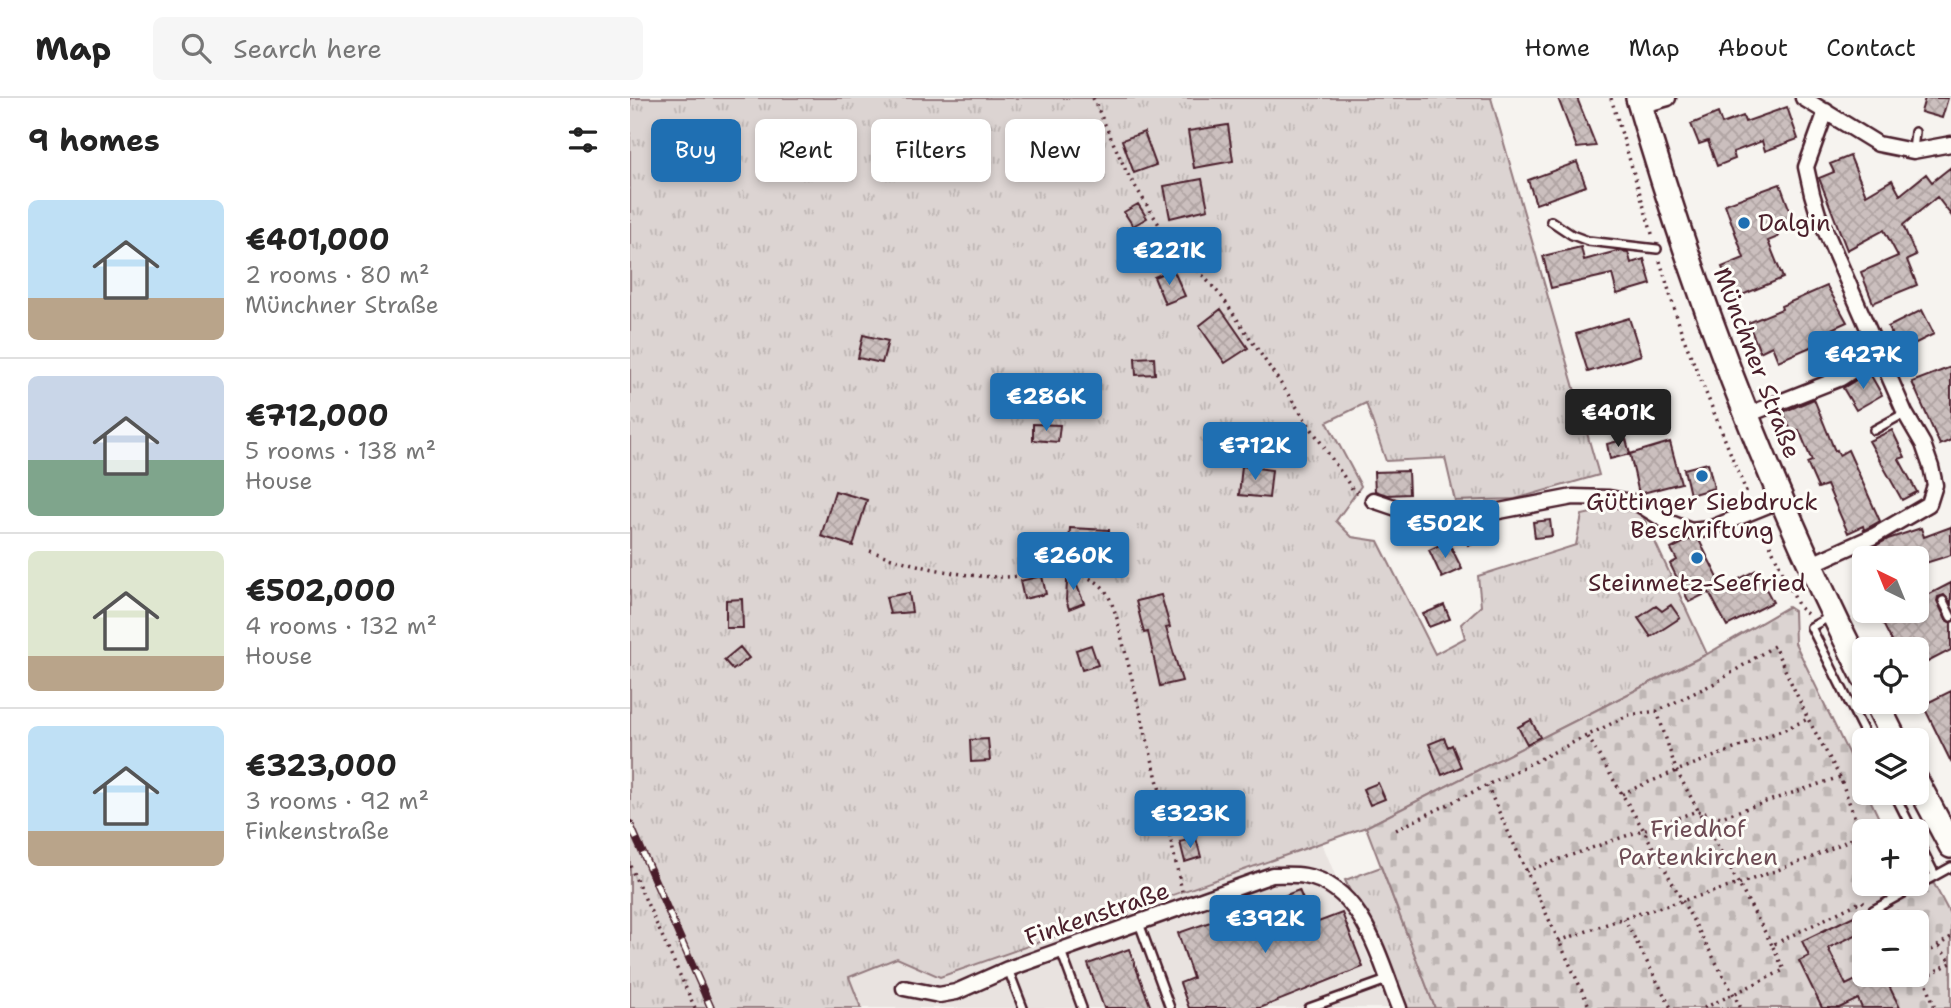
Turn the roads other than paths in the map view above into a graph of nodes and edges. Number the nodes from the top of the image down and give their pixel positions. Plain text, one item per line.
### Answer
1 (1668, 98) edge
2 (1803, 98) edge
3 (1639, 102) edge
4 (1826, 111) junction
5 (1915, 132) dead end
6 (1951, 144) edge
7 (1913, 151) junction
8 (1551, 221) dead end
9 (1657, 249) road end
10 (1879, 353) junction
11 (1905, 413) junction
12 (1746, 415) junction
13 (1874, 430) dead end
14 (1373, 500) road end
15 (1781, 500) junction
16 (1810, 565) junction
17 (1943, 601) dead end
18 (1833, 615) junction
19 (1951, 617) edge
20 (1852, 653) edge
21 (1862, 728) edge
22 (1929, 805) edge
23 (1951, 846) edge
24 (1929, 864) edge
25 (1951, 867) edge
26 (1935, 876) junction
27 (1873, 910) road end
28 (1139, 923) junction
29 (1061, 951) junction
30 (1008, 970) junction
31 (1387, 979) junction
32 (904, 988) dead end
33 (1023, 1008) edge
34 (1082, 1008) edge
35 (1170, 1008) edge
36 (1309, 1008) edge
37 (1399, 1008) edge

1 - 3 street
2 - 4 street
3 - 12 main road, Münchner Straße
4 - 7 street
4 - 10 street
5 - 7 lane
6 - 7 street
8 - 9 lane
10 - 11 street
10 - 12 street
11 - 13 lane
11 - 16 street
12 - 15 main road, Münchner Straße
14 - 15 street
15 - 16 main road, Münchner Straße
16 - 18 main road, Münchner Straße
17 - 19 lane
18 - 20 main road, Münchner Straße
18 - 21 lane
22 - 23 main road
24 - 26 lane
25 - 26 lane
26 - 27 lane
28 - 29 street, Finkenstraße
28 - 31 street, Finkenstraße
28 - 35 lane
29 - 30 street, Finkenstraße
29 - 34 lane
30 - 32 street, Finkenstraße
30 - 33 lane
31 - 36 lane
31 - 37 street, Finkenstraße

